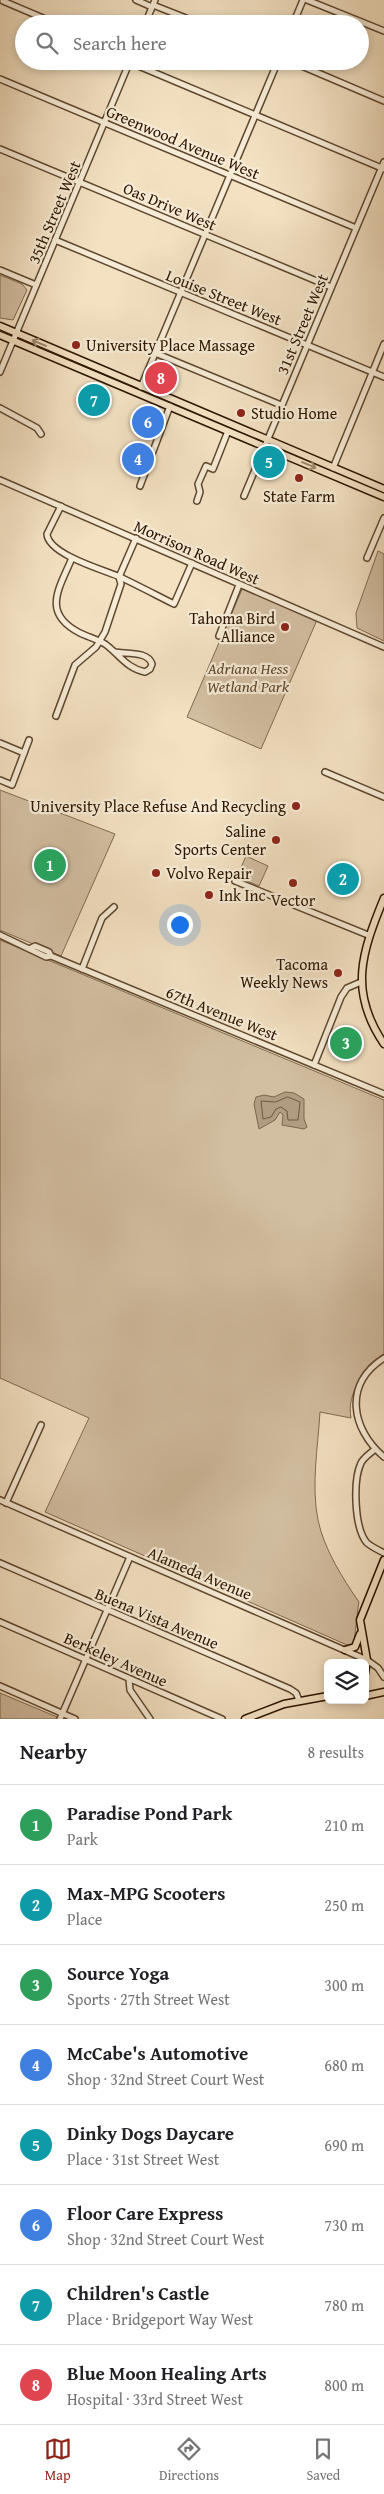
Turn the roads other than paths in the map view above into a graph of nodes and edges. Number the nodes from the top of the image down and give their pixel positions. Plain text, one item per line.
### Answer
1 (136, 0) edge
2 (304, 0) edge
3 (307, 0) edge
4 (3, 1) dead end
5 (153, 4) edge
6 (36, 15) edge
7 (179, 15) edge
8 (297, 15) edge
9 (343, 15) edge
10 (369, 26) edge
11 (384, 32) edge
12 (127, 70) edge
13 (149, 70) edge
14 (274, 70) edge
15 (311, 70) edge
16 (0, 79) edge
17 (384, 101) edge
18 (256, 115) junction
19 (105, 122) junction
20 (1, 149) edge
21 (0, 156) edge
22 (384, 162) edge
23 (383, 168) edge
24 (230, 176) junction
25 (80, 182) junction
26 (356, 228) junction
27 (205, 234) junction
28 (56, 240) junction
29 (0, 270) edge
30 (36, 285) junction
31 (331, 287) junction
32 (180, 293) junction
33 (0, 326) edge
34 (15, 333) junction
35 (0, 335) edge
36 (12, 340) junction
37 (384, 344) edge
38 (307, 345) junction
39 (155, 353) junction
40 (0, 372) edge
41 (373, 372) junction
42 (384, 377) edge
43 (140, 387) junction
44 (281, 405) junction
45 (170, 406) junction
46 (0, 408) edge
47 (228, 431) junction
48 (41, 434) dead end
49 (265, 443) junction
50 (333, 468) junction
51 (0, 480) edge
52 (140, 486) dead end
53 (384, 489) edge
54 (244, 496) dead end
55 (384, 497) edge
56 (197, 501) dead end
57 (61, 506) junction
58 (384, 518) edge
59 (136, 538) junction
60 (72, 558) junction
61 (367, 558) dead end
62 (192, 563) junction
63 (120, 577) junction
64 (239, 586) junction
65 (219, 636) dead end
66 (100, 641) junction
67 (384, 647) edge
68 (115, 652) junction
69 (56, 716) dead end
70 (29, 740) dead end
71 (0, 743) edge
72 (24, 753) junction
73 (325, 772) dead end
74 (0, 780) edge
75 (384, 797) edge
76 (235, 881) dead end
77 (384, 898) edge
78 (114, 907) dead end
79 (0, 935) edge
80 (368, 936) junction
81 (82, 969) junction
82 (361, 982) junction
83 (384, 1044) edge
84 (314, 1065) junction
85 (384, 1094) edge
86 (384, 1358) edge
87 (41, 1425) dead end
88 (375, 1449) junction
89 (384, 1457) edge
90 (0, 1500) edge
91 (6, 1503) junction
92 (384, 1553) edge
93 (130, 1557) junction
94 (384, 1560) edge
95 (0, 1563) edge
96 (107, 1610) junction
97 (0, 1622) edge
98 (360, 1631) junction
99 (345, 1650) junction
100 (365, 1659) edge
101 (367, 1659) edge
102 (86, 1660) junction
103 (369, 1661) edge
104 (384, 1677) edge
105 (129, 1679) junction
106 (0, 1686) edge
107 (384, 1692) edge
108 (369, 1695) edge
109 (324, 1697) edge
110 (299, 1700) junction
111 (61, 1716) edge
112 (75, 1719) edge
113 (150, 1719) edge
114 (222, 1719) edge
115 (245, 1719) edge

1 - 5 street
2 - 8 street
3 - 9 street
4 - 6 street
5 - 7 street
10 - 11 street
12 - 19 street, 35th Street West
13 - 18 street
14 - 18 street
15 - 17 street
16 - 19 street, Greenwood Avenue West
18 - 23 street
18 - 24 street
19 - 24 street, Greenwood Avenue West
19 - 25 street, 35th Street West
20 - 21 street
20 - 25 street, Oas Drive West
22 - 23 street, 31st Street West
23 - 26 street, 31st Street West
24 - 26 street, Greenwood Avenue West
24 - 27 street
25 - 27 street, Oas Drive West
25 - 28 street, 35th Street West
26 - 31 street, 31st Street West
27 - 31 street, Oas Drive West
27 - 32 street
28 - 30 street, 35th Street West
28 - 32 street, Louise Street West
29 - 30 street
30 - 34 street, 35th Street West
31 - 38 street, 31st Street West
32 - 38 street, Louise Street West
32 - 39 street
33 - 34 main road
34 - 36 street, 35th Street West
43 -> 34 main road
35 - 36 main road
36 - 40 street, 35th Street West
36 - 45 main road
37 - 41 street
38 - 41 street, Louise Street West
38 - 44 street, 31st Street West
39 - 43 street
39 - 44 street
41 - 42 street, Louise Street West
41 - 50 street
43 - 49 main road
44 - 49 street, 31st Street West
45 - 47 main road
45 - 52 street
46 - 48 street
47 - 49 main road
47 - 56 street
49 - 50 main road
49 - 54 street, 31st Street West
49 -> 55 main road
50 - 53 main road
51 - 57 street, Morrison Road West
57 - 59 street, Morrison Road West
57 - 60 street
58 - 61 street
59 - 62 street, Morrison Road West
59 - 63 street
60 - 63 street
60 - 66 street
62 - 63 street
62 - 64 street, Morrison Road West
63 - 66 street
64 - 65 street
64 - 67 street, Morrison Road West
66 - 68 street
66 - 69 street
68 - 68 street
70 - 72 street
71 - 72 street
72 - 74 street
73 - 75 street
76 - 80 street
77 - 80 main road
78 - 81 street
79 - 81 street, 67th Avenue West
80 - 82 main road
81 - 84 street, 67th Avenue West
82 - 83 main road
82 - 84 street
84 - 85 street, 67th Avenue West
86 - 88 street
87 - 91 street
88 - 89 street
88 - 92 street
90 - 91 street, Alameda Avenue
91 - 93 street, Alameda Avenue
93 - 96 street
93 - 99 street, Alameda Avenue
94 - 98 main road
95 - 96 street, Buena Vista Avenue
96 - 102 street
96 - 110 street, Buena Vista Avenue
97 - 102 street, Berkeley Avenue
98 - 99 main road
98 - 101 main road
99 - 100 street, Alameda Avenue
102 - 105 street, Berkeley Avenue
102 - 111 street
103 - 104 street, Alameda Avenue
105 - 113 street
105 - 114 street, Berkeley Avenue
106 - 111 street
107 - 108 main road
109 - 110 main road
110 - 115 main road
111 - 112 street

